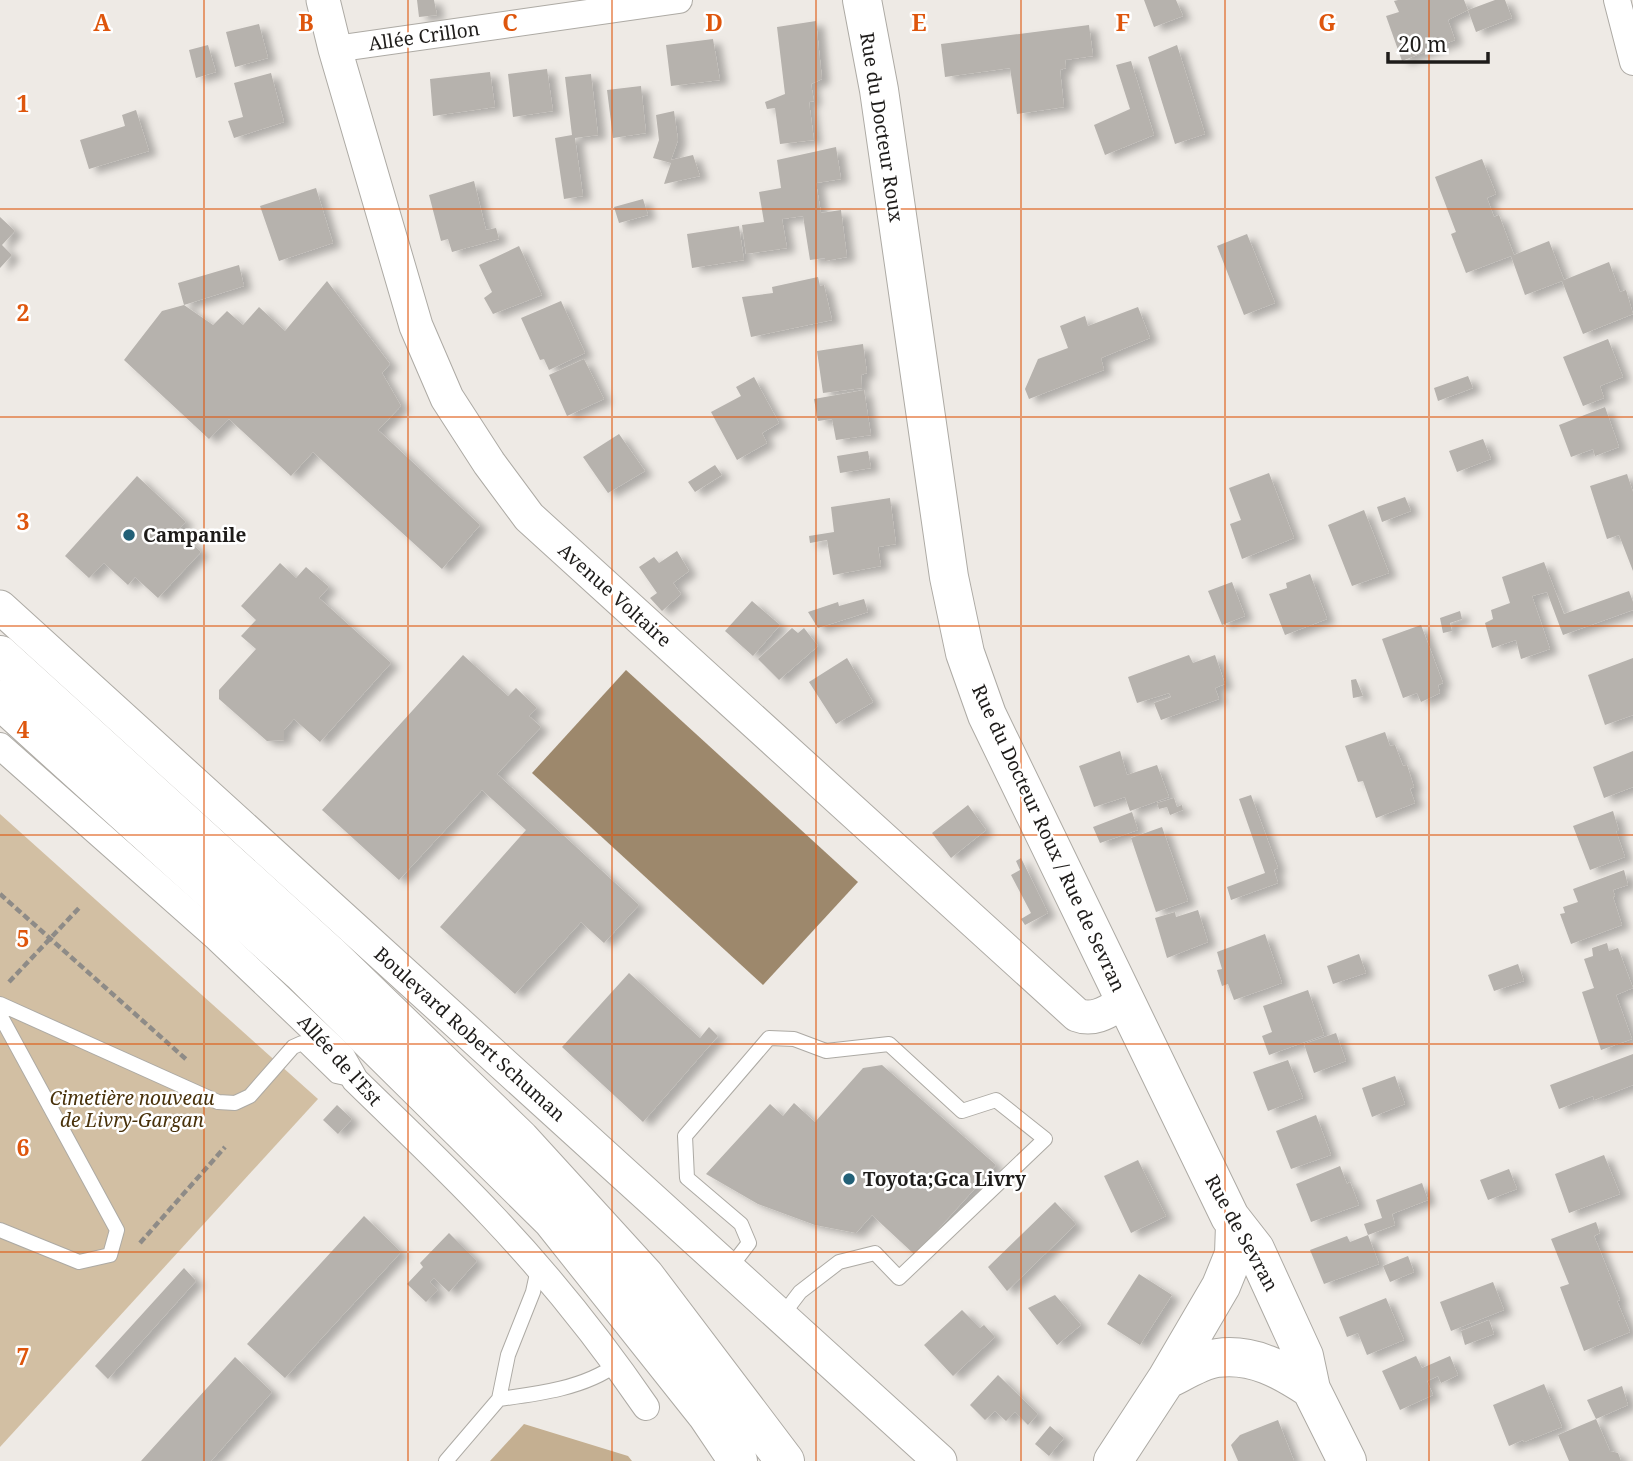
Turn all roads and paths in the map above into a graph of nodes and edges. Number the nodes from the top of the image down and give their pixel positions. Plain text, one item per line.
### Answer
1 (323, 0) edge
2 (679, 0) edge
3 (862, 0) edge
4 (1617, 0) edge
5 (335, 49) junction
6 (1633, 62) edge
7 (902, 254) joint
8 (0, 607) edge
9 (0, 655) edge
10 (0, 700) edge
11 (4, 753) edge
12 (0, 894) edge
13 (80, 906) dead end
14 (50, 939) junction
15 (8, 983) dead end
16 (1126, 1001) junction
17 (0, 1004) edge
18 (0, 1015) edge
19 (194, 1066) dead end
20 (355, 1080) junction
21 (1165, 1084) joint
22 (225, 1147) dead end
23 (1235, 1225) junction
24 (0, 1230) edge
25 (110, 1255) junction
26 (538, 1269) junction
27 (729, 1269) junction
28 (780, 1317) junction
29 (617, 1364) junction
30 (1166, 1380) junction
31 (726, 1382) junction
32 (1311, 1389) junction
33 (499, 1399) junction
34 (646, 1407) dead end
35 (446, 1461) edge
36 (738, 1461) edge
37 (785, 1461) edge
38 (813, 1461) edge
39 (940, 1461) edge
40 (1113, 1461) edge
41 (1347, 1461) edge

1 - 5 street, Avenue Voltaire
2 - 5 street, Allée Crillon
3 - 7 main road, Rue du Docteur Roux
4 - 6 street
5 - 16 street, Avenue Voltaire
7 - 16 main road, Rue du Docteur Roux / Rue de Sevran
8 - 27 street, Boulevard Robert Schuman
9 - 31 main road
10 - 36 main road
11 - 20 street, Allée de l'Est
12 - 14 path
13 - 14 path
14 - 15 path
14 - 19 path
16 - 21 main road, Rue du Docteur Roux / Rue de Sevran
17 - 20 lane
18 - 25 lane
20 - 26 street, Allée de l'Est
21 - 23 main road, Rue de Sevran
22 - 25 path
23 - 30 main road
23 - 32 main road, Rue de Sevran
24 - 25 lane
26 - 29 street, Allée de l'Est
26 - 33 lane
27 - 28 street, Boulevard Robert Schuman
27 - 28 lane
28 - 39 street, Boulevard Robert Schuman
29 - 33 lane
29 - 34 street, Allée de l'Est
30 - 32 main road
30 - 40 main road
31 - 37 main road
31 - 38 main road
32 - 41 main road, Rue de Sevran
33 - 35 lane

